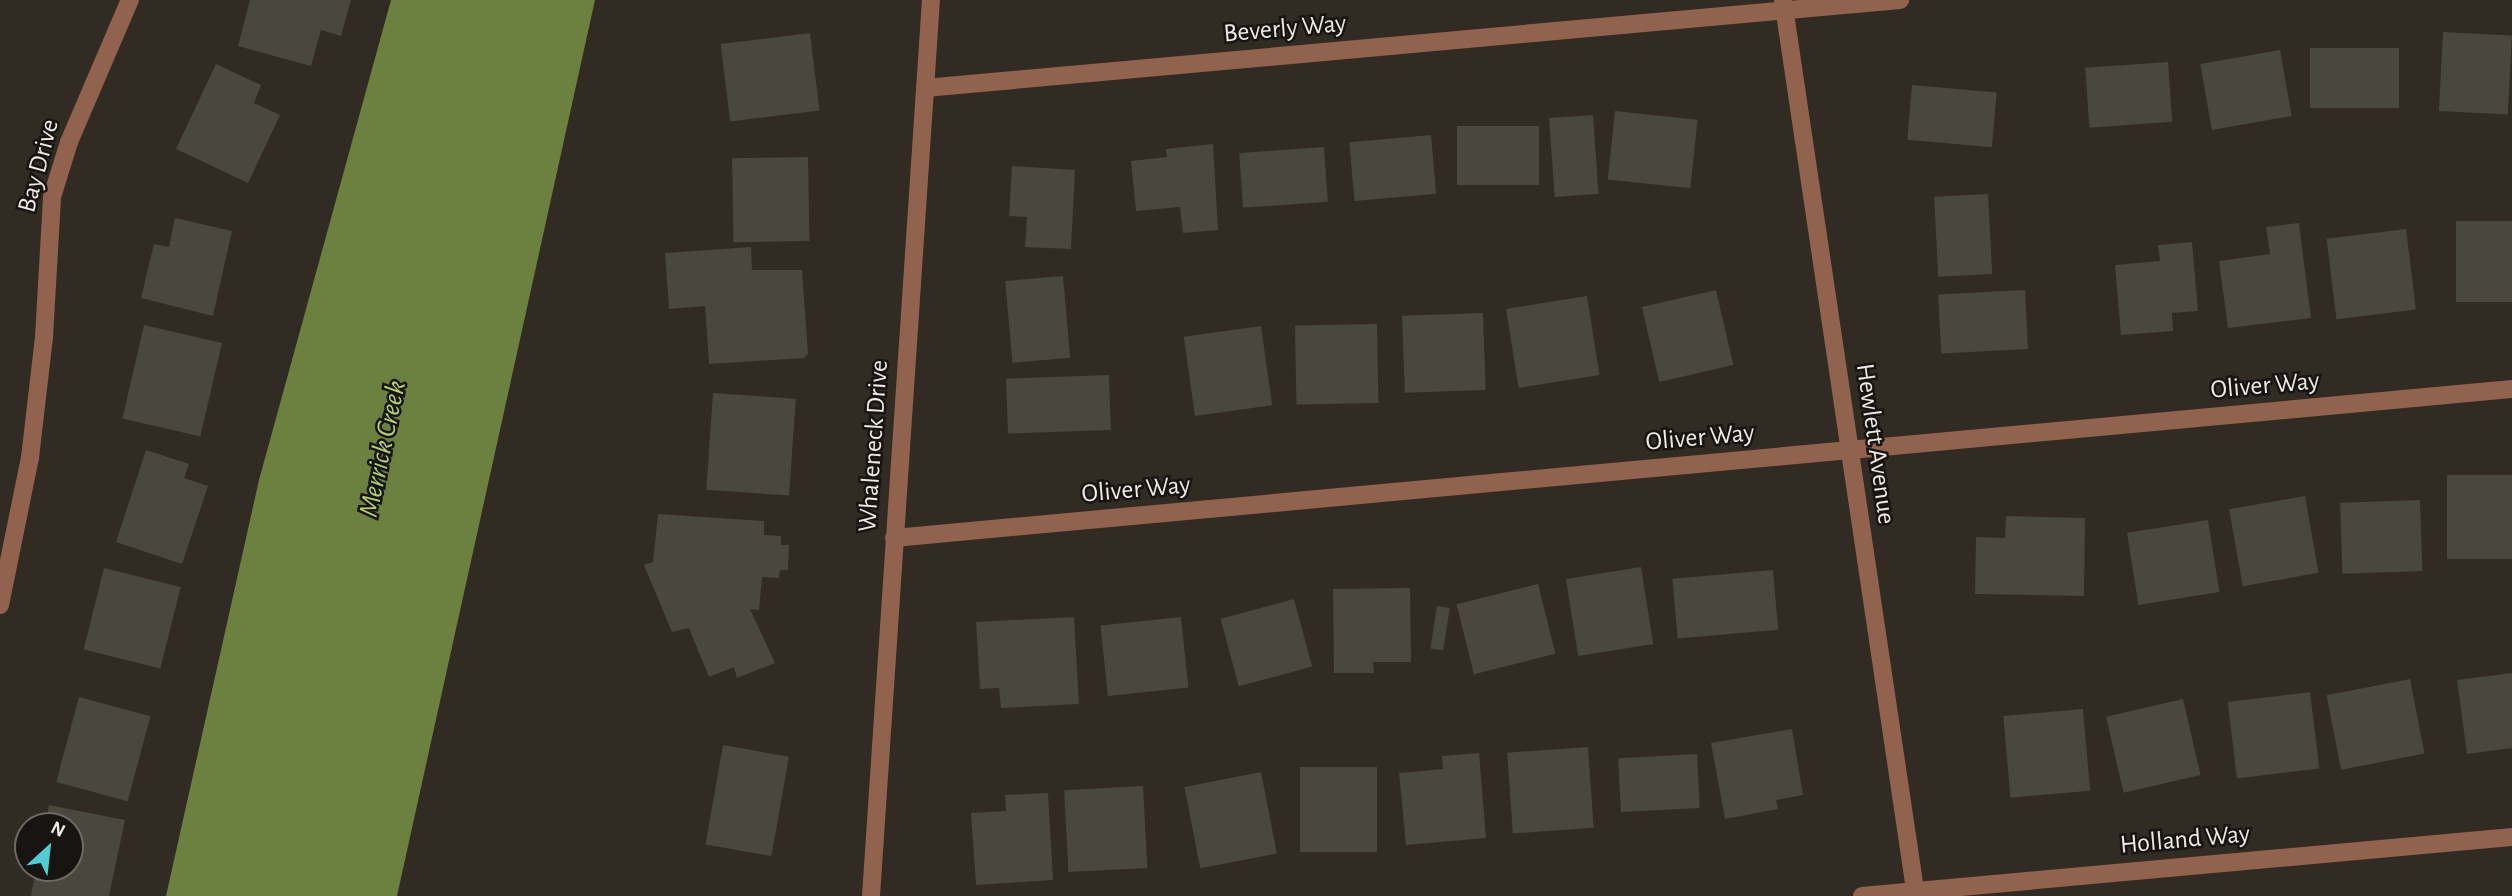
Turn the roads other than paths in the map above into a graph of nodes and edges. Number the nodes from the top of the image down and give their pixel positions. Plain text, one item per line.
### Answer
1 (130, 0) edge
2 (931, 0) edge
3 (1900, 0) edge
4 (1784, 5) edge
5 (925, 88) junction
6 (2512, 389) edge
7 (1849, 450) junction
8 (894, 538) junction
9 (0, 605) edge
10 (2512, 837) edge
11 (1916, 894) edge
12 (871, 896) edge
13 (1863, 896) edge

1 - 9 street, Bay Drive
2 - 5 street, Whaleneck Drive
3 - 4 street, Beverly Way
4 - 5 street, Beverly Way
4 - 7 street, Hewlett Avenue
5 - 8 street, Whaleneck Drive
6 - 7 street, Oliver Way
7 - 8 street, Oliver Way
7 - 11 street, Hewlett Avenue
8 - 12 street, Whaleneck Drive
10 - 11 street, Holland Way
11 - 13 street, Holland Way

